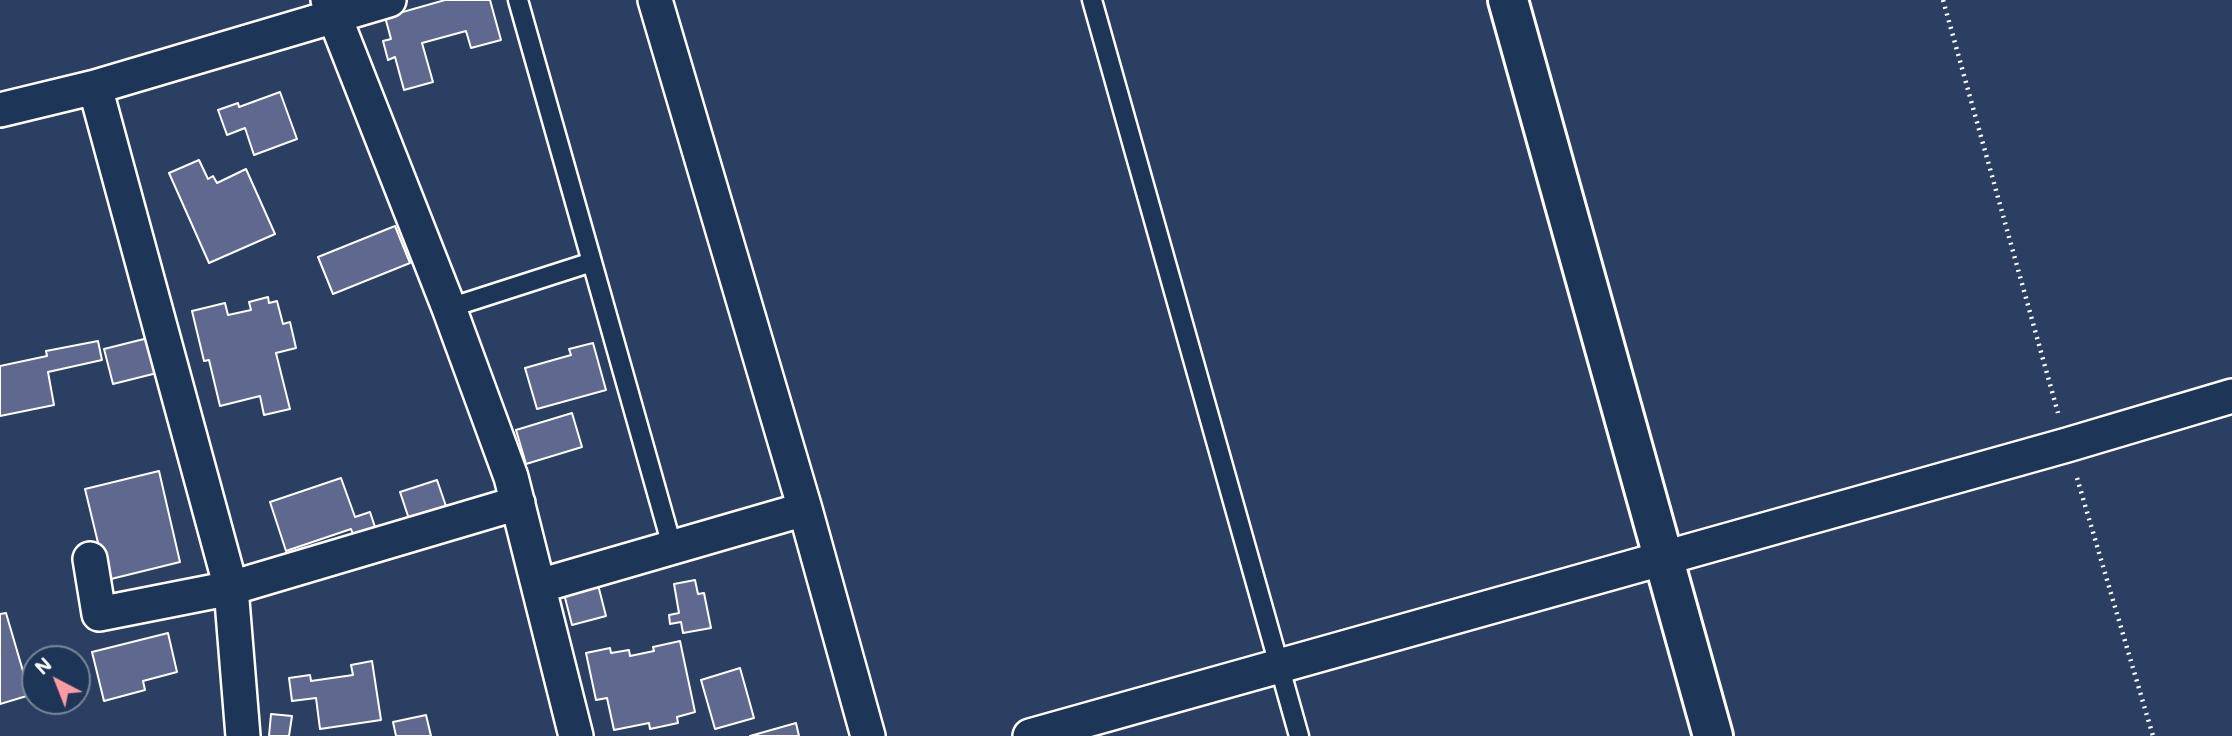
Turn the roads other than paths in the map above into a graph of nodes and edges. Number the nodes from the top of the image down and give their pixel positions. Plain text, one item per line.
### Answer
1 (389, 0) edge
2 (518, 0) edge
3 (655, 0) edge
4 (1092, 0) edge
5 (1508, 0) edge
6 (330, 8) edge
7 (95, 87) junction
8 (0, 110) edge
9 (592, 262) junction
10 (449, 308) junction
11 (2232, 397) edge
12 (518, 503) junction
13 (805, 509) junction
14 (672, 546) junction
15 (90, 559) dead end
16 (1663, 559) junction
17 (539, 586) junction
18 (231, 588) junction
19 (1279, 666) junction
20 (243, 736) edge
21 (576, 736) edge
22 (868, 736) edge
23 (1030, 736) edge
24 (1299, 736) edge
25 (1713, 736) edge

1 - 6 street
2 - 9 lane
3 - 13 street
4 - 19 lane
5 - 16 street
6 - 7 street
6 - 10 street
7 - 8 street
7 - 18 street
9 - 10 lane
9 - 14 lane
10 - 12 street
11 - 16 street
12 - 17 street
12 - 18 street
13 - 14 street
13 - 22 street
14 - 17 street
15 - 18 street
16 - 19 street
16 - 25 street
17 - 21 street
18 - 20 street
19 - 23 street
19 - 24 lane

